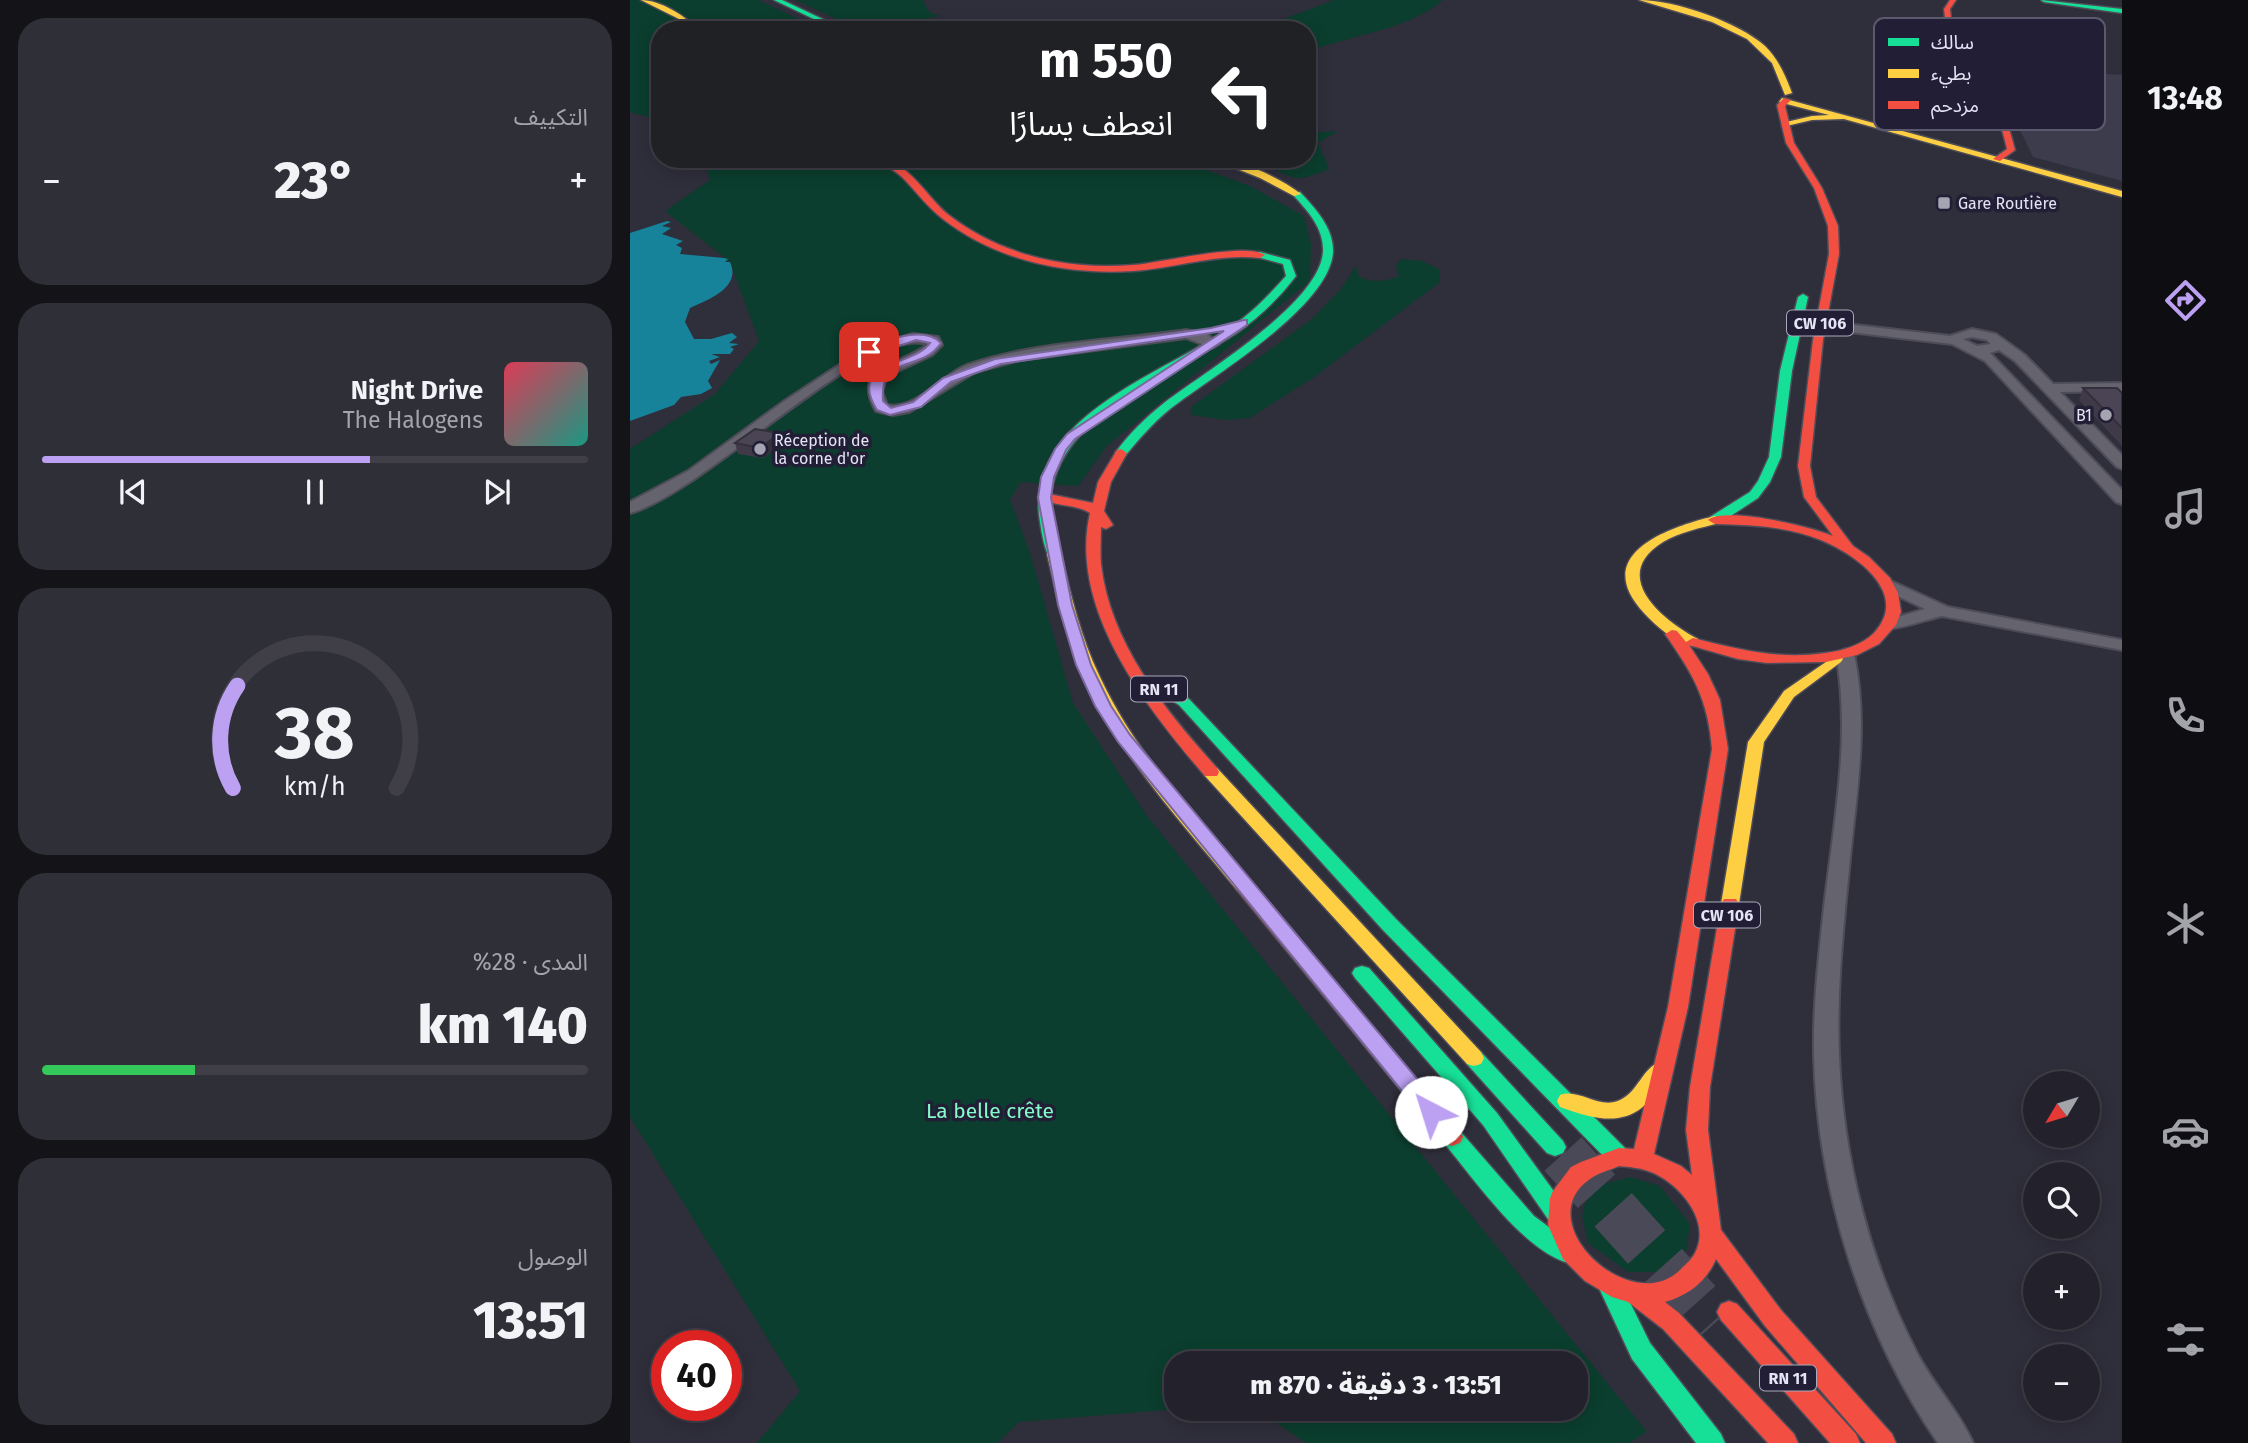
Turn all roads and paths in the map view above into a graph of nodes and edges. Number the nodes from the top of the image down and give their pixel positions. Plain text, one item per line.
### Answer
1 (644, 0) edge
2 (777, 0) edge
3 (1629, 0) edge
4 (1642, 0) edge
5 (1953, 0) edge
6 (2044, 0) edge
7 (2060, 0) edge
8 (2122, 10) edge
9 (1948, 18) edge
10 (687, 21) edge
11 (823, 21) edge
12 (1778, 96) junction
13 (1848, 117) junction
14 (1874, 122) edge
15 (1874, 124) edge
16 (1785, 125) junction
17 (1898, 130) edge
18 (1903, 130) edge
19 (2007, 130) edge
20 (2002, 157) junction
21 (901, 168) edge
22 (1241, 168) edge
23 (2122, 186) edge
24 (1297, 194) junction
25 (2122, 194) edge
26 (1816, 230) dead end
27 (1807, 281) dead end
28 (1244, 323) junction
29 (1820, 325) junction
30 (1186, 334) junction
31 (1956, 341) junction
32 (1212, 344) junction
33 (1999, 345) junction
34 (1971, 349) junction
35 (2122, 387) edge
36 (2050, 388) junction
37 (2122, 464) edge
38 (1110, 472) junction
39 (1044, 495) junction
40 (2122, 499) edge
41 (630, 508) edge
42 (1094, 508) junction
43 (1715, 520) junction
44 (1850, 548) junction
45 (1889, 585) junction
46 (1943, 611) junction
47 (1665, 625) junction
48 (1889, 625) junction
49 (1133, 635) dead end
50 (2121, 646) edge
51 (1846, 654) junction
52 (1136, 680) junction
53 (1156, 684) junction
54 (1142, 713) dead end
55 (1354, 964) dead end
56 (1666, 1058) junction
57 (1559, 1097) junction
58 (1619, 1157) junction
59 (1642, 1159) junction
60 (1558, 1215) junction
61 (1709, 1217) junction
62 (1713, 1237) junction
63 (1572, 1257) junction
64 (1611, 1288) junction
65 (1636, 1294) junction
66 (1729, 1312) tunnel mouth
67 (1712, 1443) edge
68 (1784, 1443) edge
69 (1847, 1443) edge
70 (1883, 1443) edge
71 (1957, 1443) edge

1 - 10 main road
2 - 11 main road
3 - 12 main road, CW 106
4 - 12 main road, CW 106
5 - 9 main road
6 - 8 main road
7 - 8 main road
12 - 13 main road
12 - 14 main road
12 - 16 main road, CW 106
12 - 26 main road, CW 106
13 - 15 main road
13 - 16 main road
16 - 29 main road, CW 106
17 - 20 main road
18 - 20 main road
19 - 20 main road
20 - 23 main road
20 - 25 main road
21 - 28 main road
22 - 24 main road, RN 11
24 - 38 main road, RN 11
24 - 42 main road, RN 11
27 - 43 main road, CW 106
28 - 30 street
28 - 32 main road
29 - 31 street
29 - 44 main road, CW 106
30 - 32 street
30 - 41 street
31 - 33 street
31 - 34 street
32 - 39 main road
33 - 34 street
33 - 36 street
34 - 40 street
35 - 36 street
36 - 37 street
38 - 39 main road
38 - 42 main road, RN 11
39 - 42 main road
39 - 63 main road
42 - 52 main road, RN 11
43 - 44 main road
43 - 47 main road
44 - 45 main road
45 - 46 street
45 - 48 main road
46 - 48 street
46 - 50 street
47 - 51 main road
47 - 56 main road, CW 106
48 - 51 main road
49 - 53 main road, RN 11
51 - 61 main road, CW 106
51 - 71 street
52 - 53 main road, RN 11
52 - 54 main road
53 - 57 main road
55 - 60 main road
56 - 57 main road
56 - 59 main road, CW 106
57 - 58 main road
58 - 59 main road
58 - 60 main road
59 - 61 main road
60 - 63 main road
61 - 62 main road
62 - 65 main road
62 - 70 main road
63 - 64 main road
64 - 65 main road
64 - 67 main road
65 - 68 main road
66 - 69 main road, RN 11

